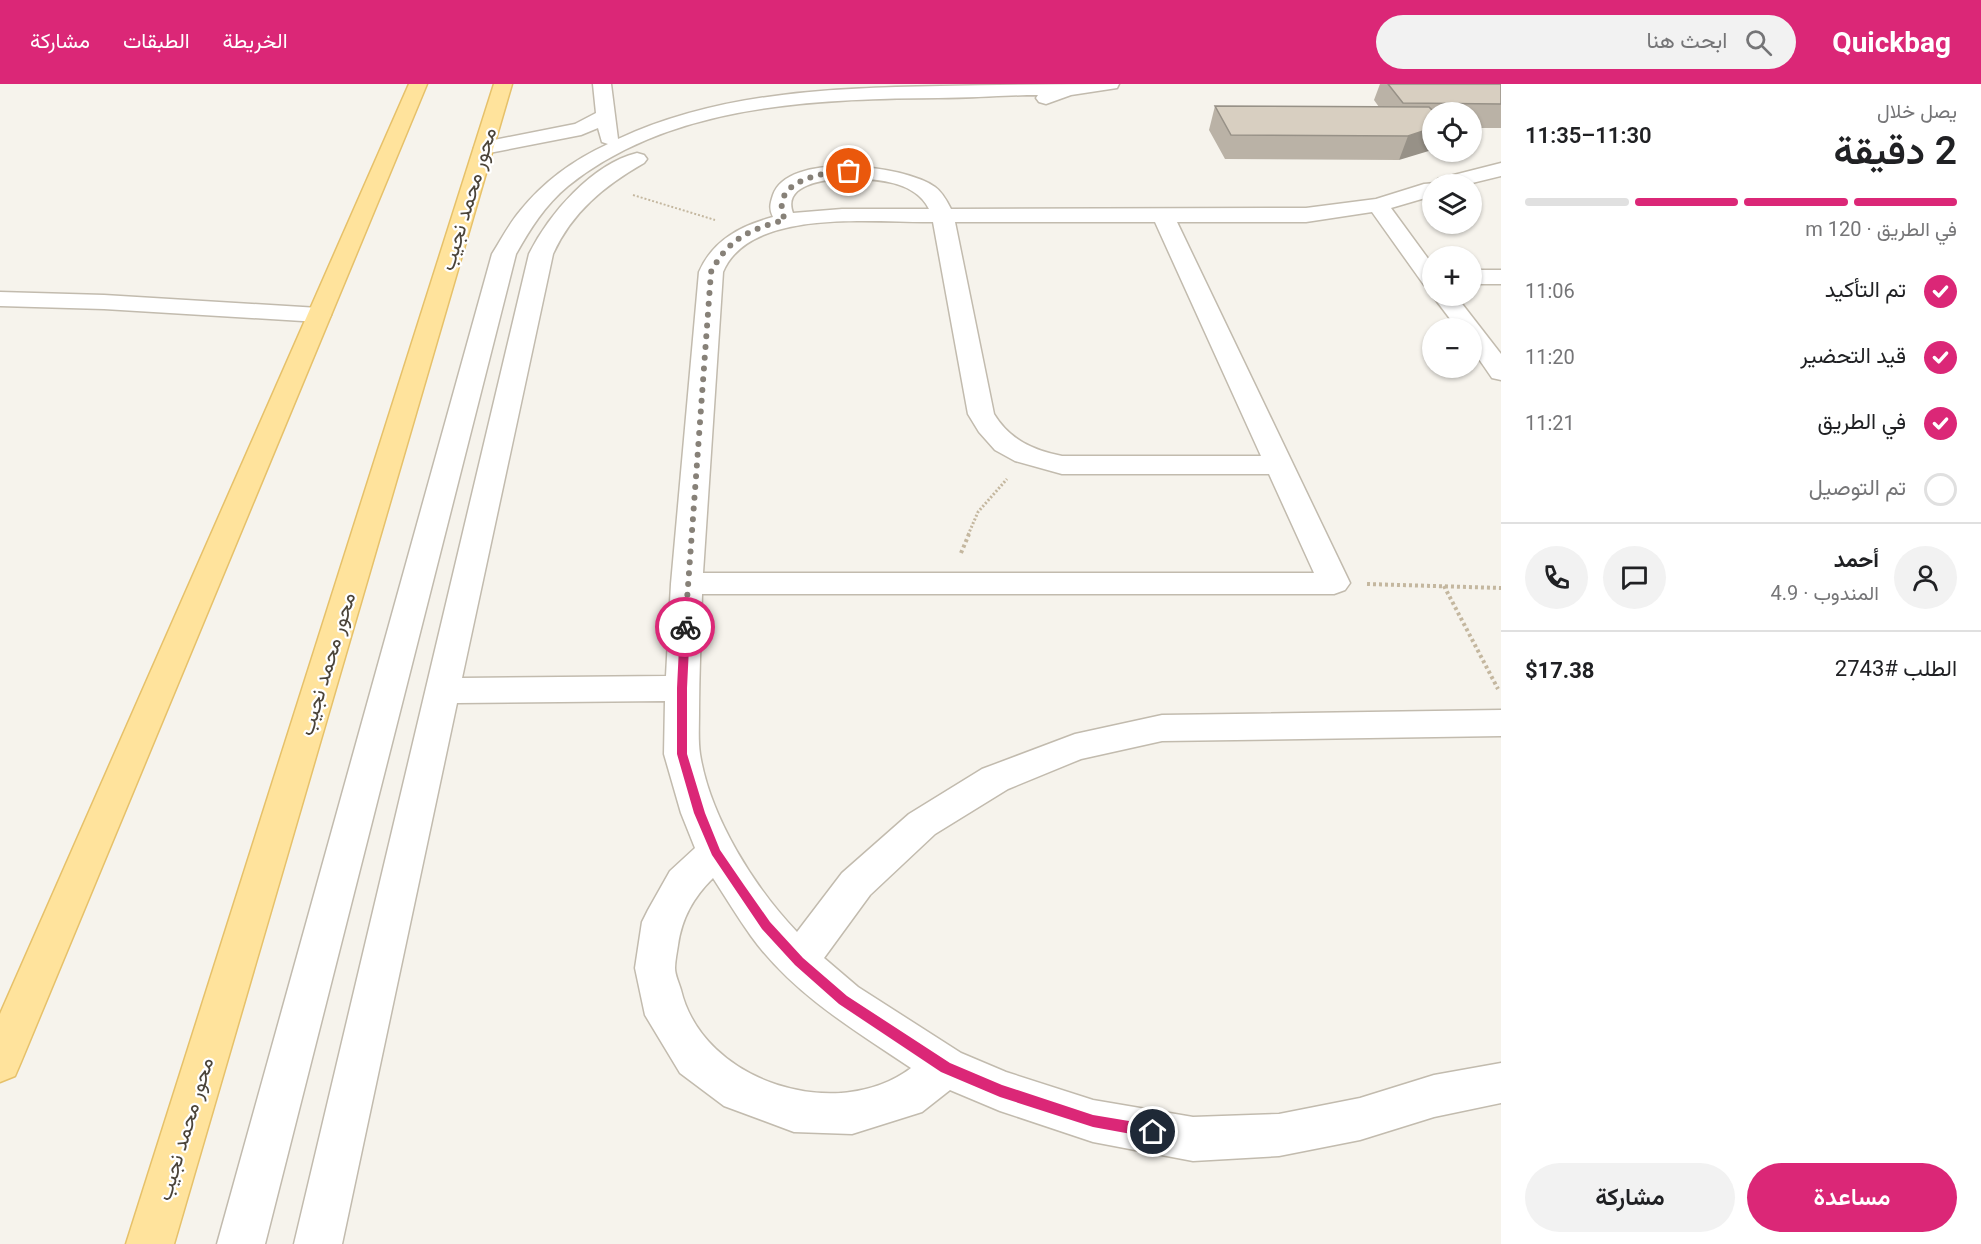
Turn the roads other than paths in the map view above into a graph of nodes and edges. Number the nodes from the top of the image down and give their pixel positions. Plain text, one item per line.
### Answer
1 (418, 84) edge
2 (503, 84) edge
3 (602, 84) edge
4 (1110, 84) edge
5 (1067, 90) junction
6 (607, 115) junction
7 (484, 148) junction
8 (610, 152) junction
9 (1501, 169) edge
10 (1482, 174) edge
11 (1422, 192) edge
12 (1378, 205) junction
13 (1163, 215) junction
14 (943, 216) junction
15 (785, 220) junction
16 (1422, 264) edge
17 (1482, 277) edge
18 (1501, 277) edge
19 (0, 299) edge
20 (319, 315) junction
21 (1482, 346) edge
22 (1501, 372) edge
23 (1279, 465) junction
24 (687, 584) junction
25 (682, 688) junction
26 (443, 691) junction
27 (1501, 723) edge
28 (716, 852) junction
29 (799, 962) junction
30 (0, 1062) edge
31 (946, 1067) junction
32 (1501, 1083) edge
33 (150, 1244) edge
34 (242, 1244) edge
35 (318, 1244) edge

1 - 20 main road
2 - 7 main road, محور محمد نجيب
3 - 6 street
4 - 5 street
5 - 8 street
5 - 26 street
6 - 7 street
6 - 8 street
7 - 33 main road, محور محمد نجيب
8 - 34 street
9 - 10 street
11 - 12 street
12 - 13 street
12 - 16 street
13 - 14 street
13 - 23 street
14 - 15 street
14 - 15 street
14 - 23 street
15 - 24 street
17 - 18 street
19 - 20 street
20 - 30 main road
21 - 22 street
23 - 24 street
24 - 25 street
25 - 26 street
25 - 28 street
26 - 35 street
27 - 29 street
28 - 29 street
28 - 31 street
29 - 31 street
31 - 32 street

